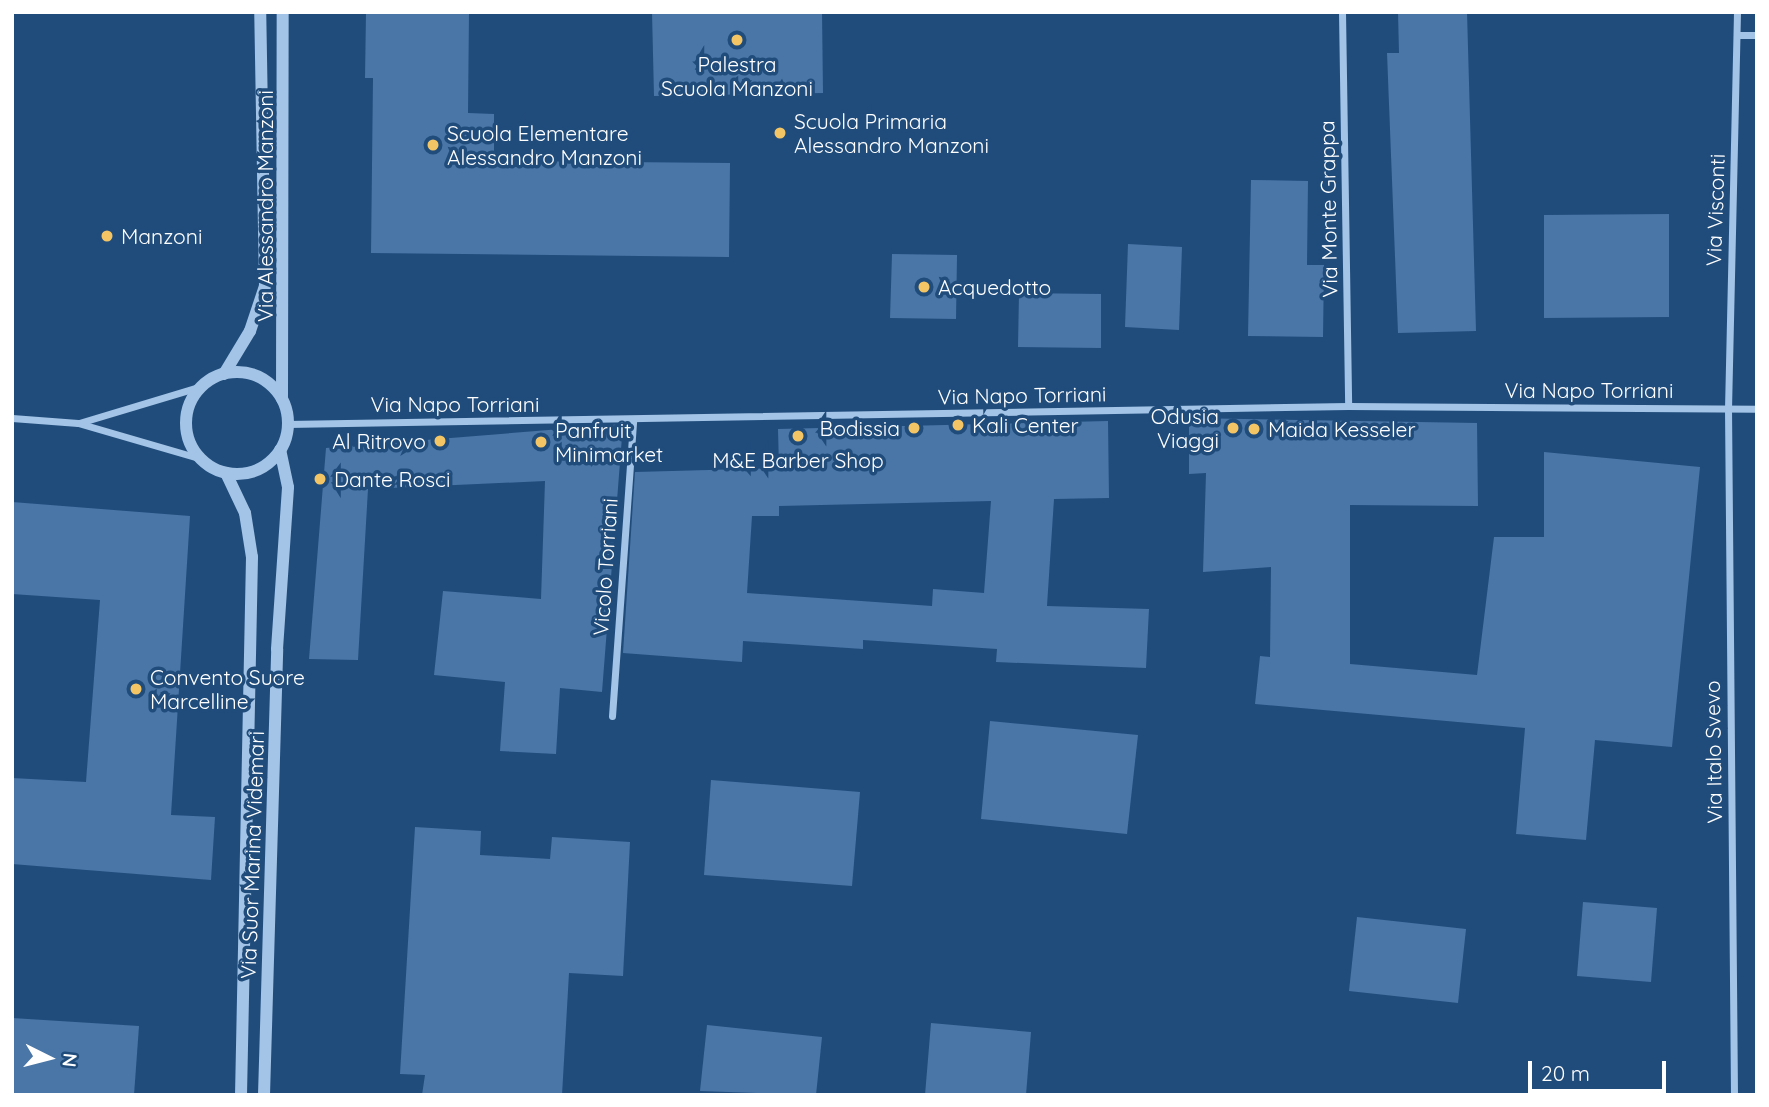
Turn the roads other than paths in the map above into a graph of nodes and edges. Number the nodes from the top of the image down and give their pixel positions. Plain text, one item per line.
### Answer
1 (260, 12) edge
2 (283, 12) edge
3 (1342, 12) edge
4 (1737, 12) edge
5 (1737, 35) junction
6 (1757, 35) edge
7 (225, 374) junction
8 (202, 386) junction
9 (282, 399) junction
10 (1348, 406) junction
11 (1728, 409) junction
12 (1757, 409) edge
13 (12, 418) edge
14 (633, 420) junction
15 (78, 423) junction
16 (287, 424) junction
17 (280, 450) junction
18 (202, 459) junction
19 (226, 473) junction
20 (612, 716) dead end
21 (241, 1095) edge
22 (264, 1095) edge
23 (1734, 1095) edge

1 - 7 street, Via Alessandro Manzoni
2 - 9 street, Via Alessandro Manzoni
3 - 10 street, Via Monte Grappa
4 - 5 street, Via Visconti
5 - 6 street
5 - 11 street, Via Visconti
7 - 8 street
7 - 9 street
8 - 15 street
8 - 18 street
9 - 16 street
10 - 11 street, Via Napo Torriani
10 - 14 street, Via Napo Torriani
11 - 12 street, Via Napo Torriani
11 - 23 street, Via Italo Svevo
13 - 15 street
14 - 16 street, Via Napo Torriani
14 - 20 street, Vicolo Torriani
15 - 18 street
16 - 17 street
17 - 19 street
17 - 22 street, Via Suor Marina Videmari
18 - 19 street
19 - 21 street, Via Suor Marina Videmari

